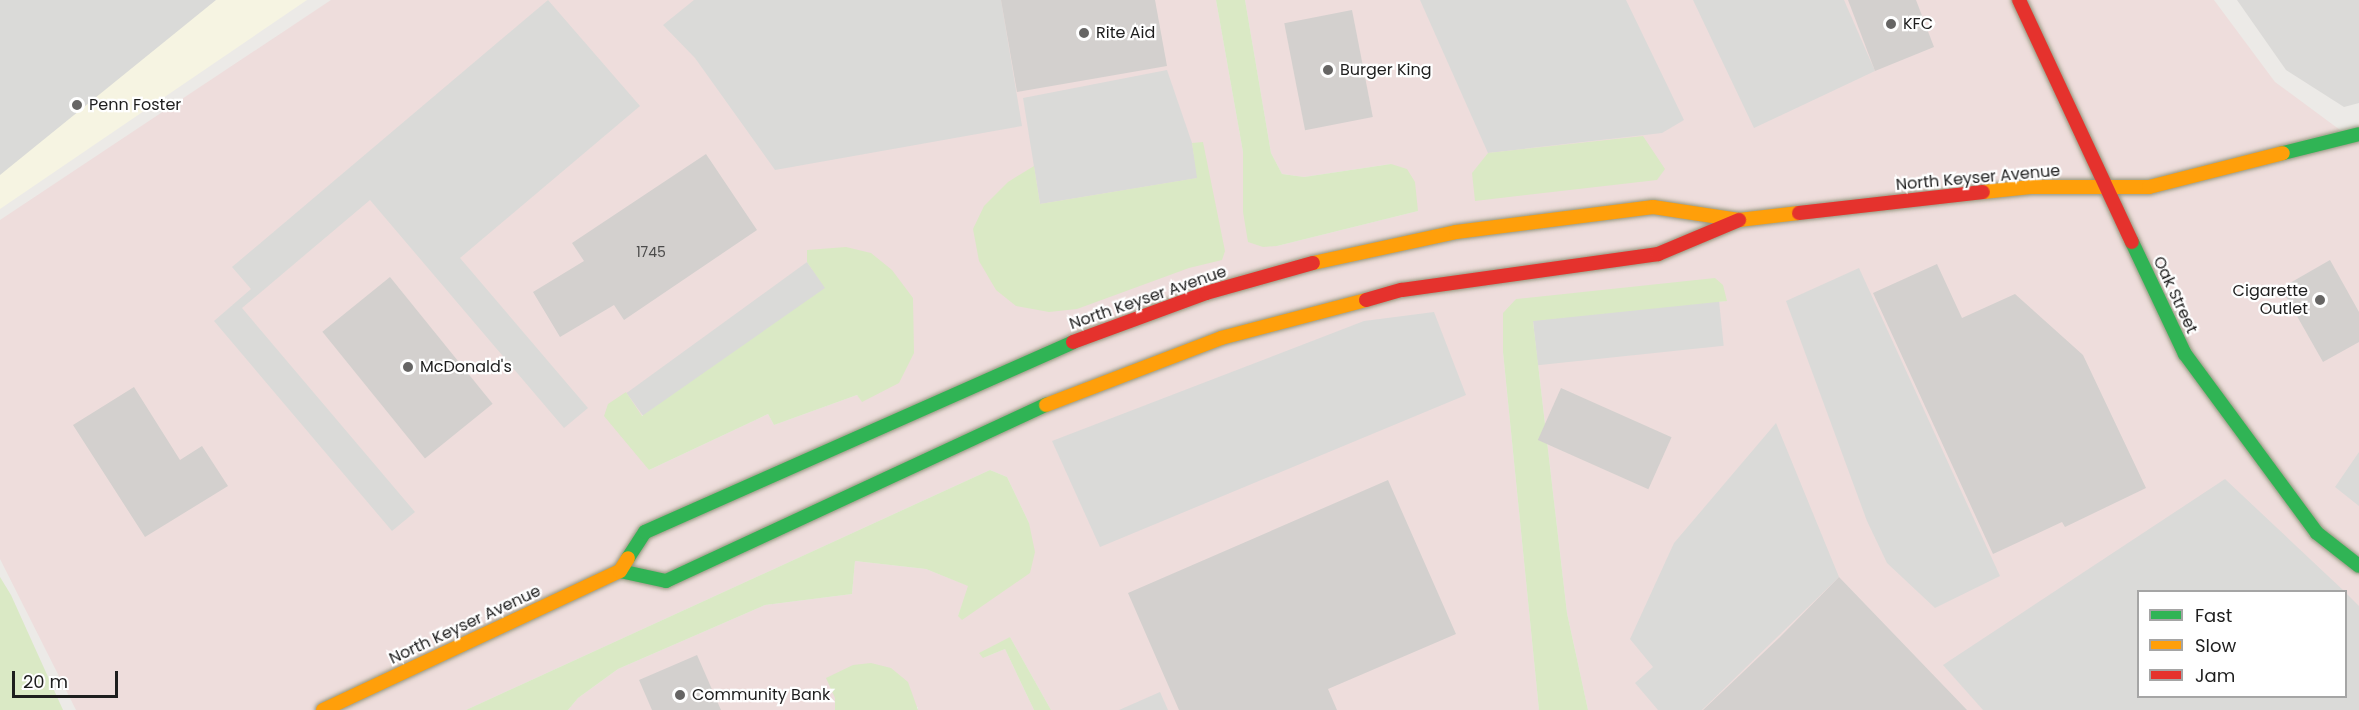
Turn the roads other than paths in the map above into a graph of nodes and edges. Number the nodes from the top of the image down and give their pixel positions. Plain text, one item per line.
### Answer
1 (2019, 0) edge
2 (2359, 134) edge
3 (2106, 187) junction
4 (1739, 220) junction
5 (2359, 566) edge
6 (620, 571) junction
7 (323, 710) edge

1 - 3 main road, Oak Street
2 - 3 main road, North Keyser Avenue
3 - 4 main road, North Keyser Avenue
3 - 5 main road, Oak Street
4 - 6 main road, North Keyser Avenue
4 - 6 main road, North Keyser Avenue
6 - 7 main road, North Keyser Avenue

